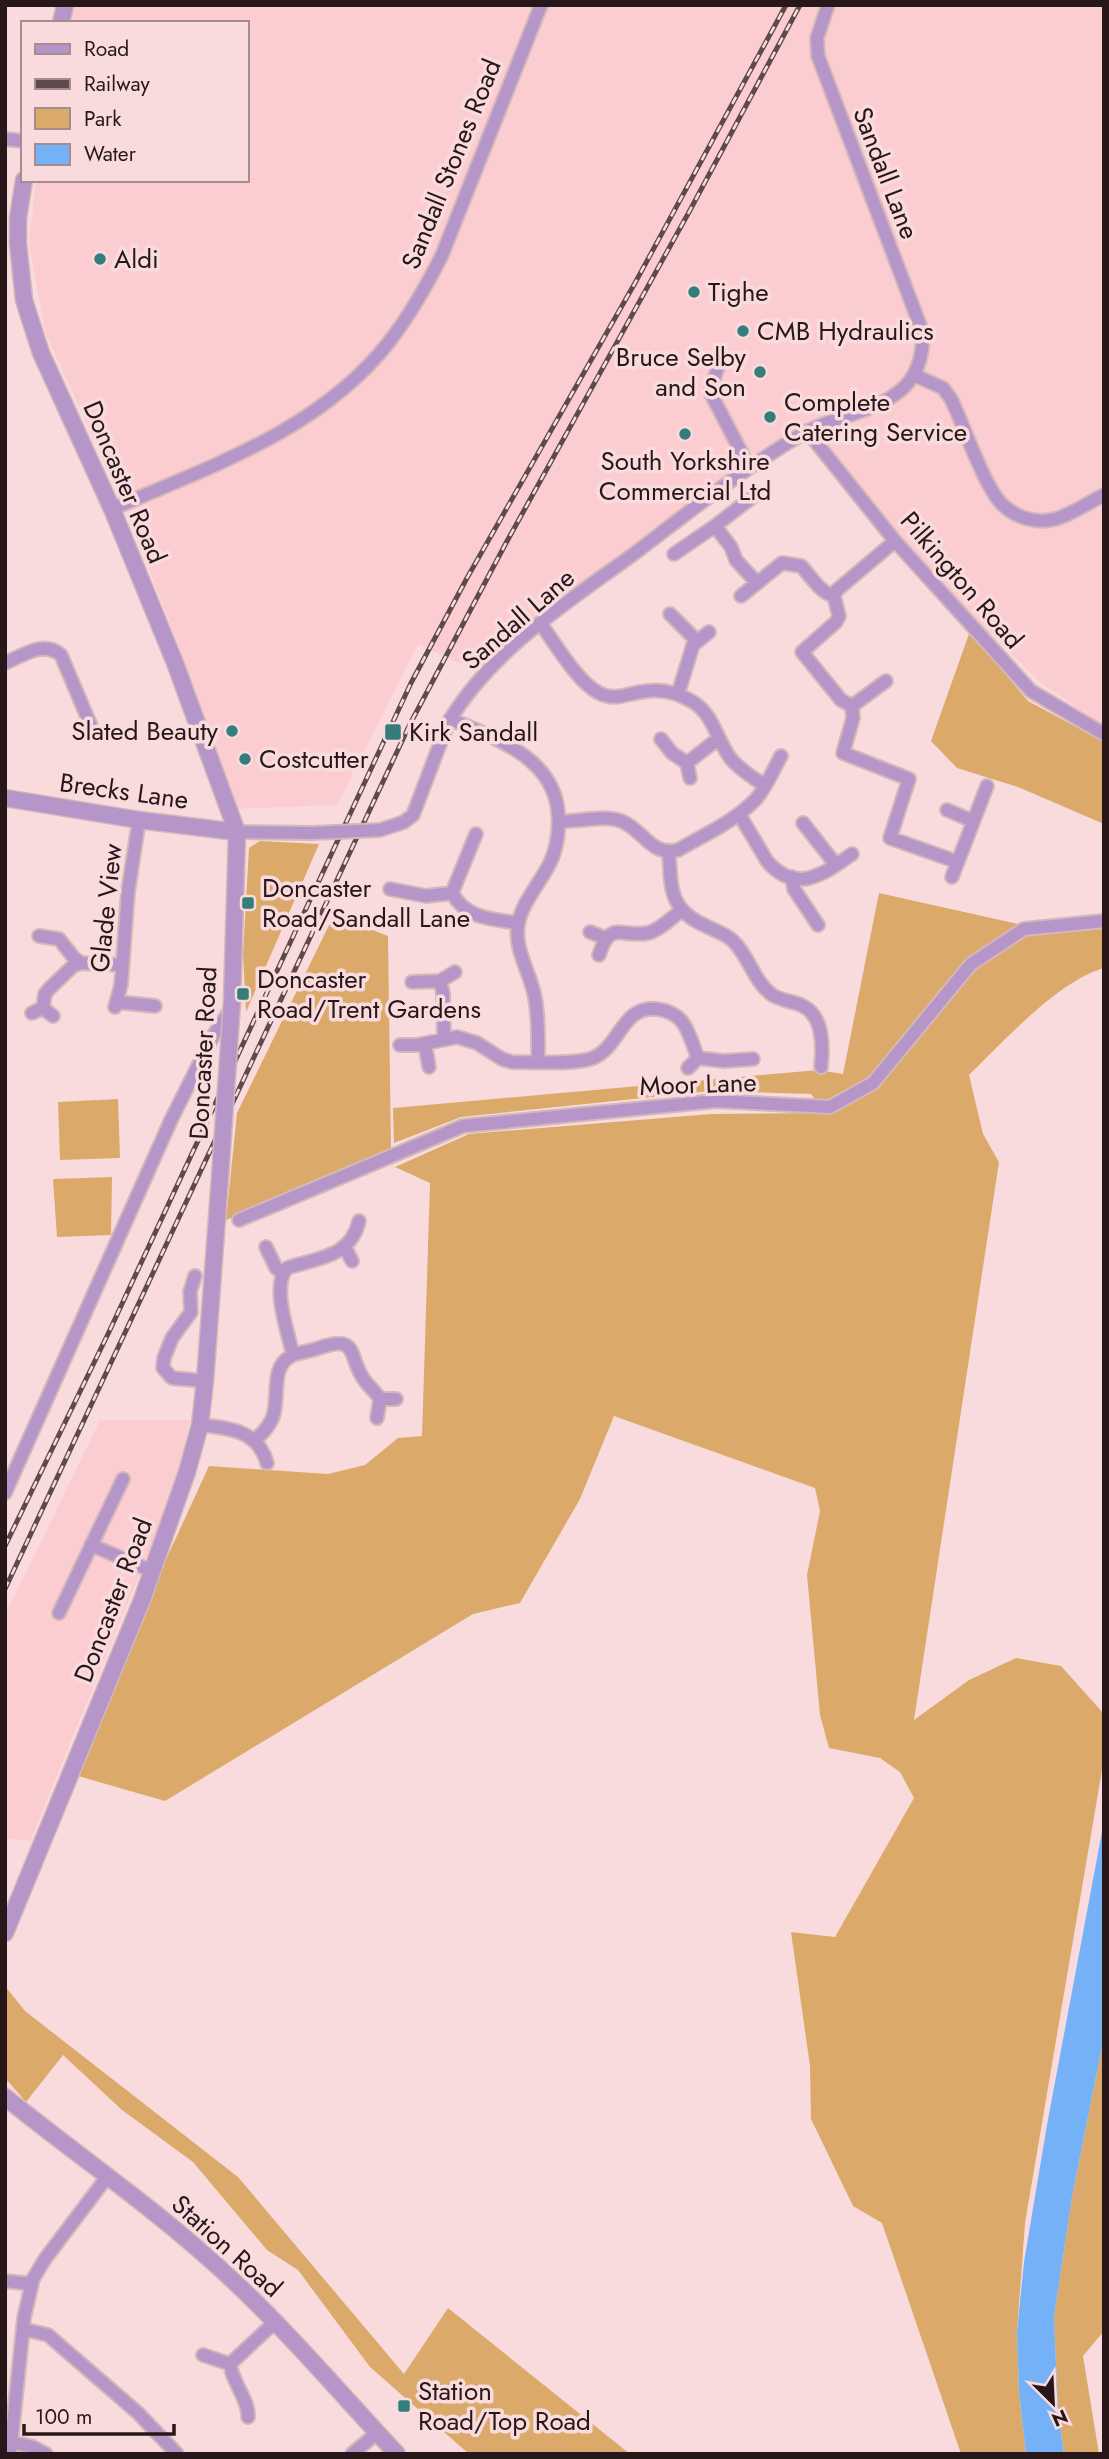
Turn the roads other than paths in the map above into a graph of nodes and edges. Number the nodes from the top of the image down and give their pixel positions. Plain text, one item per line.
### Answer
1 (541, 5) edge
2 (828, 5) edge
3 (24, 182) edge
4 (719, 367) dead end
5 (914, 375) junction
6 (807, 431) junction
7 (749, 467) junction
8 (755, 495) dead end
9 (1104, 495) edge
10 (112, 509) junction
11 (715, 526) junction
12 (895, 541) junction
13 (674, 554) dead end
14 (758, 583) junction
15 (741, 596) dead end
16 (834, 596) junction
17 (670, 614) dead end
18 (540, 623) junction
19 (709, 632) dead end
20 (697, 641) junction
21 (5, 663) edge
22 (886, 681) dead end
23 (678, 694) junction
24 (852, 706) junction
25 (450, 719) junction
26 (91, 726) dead end
27 (1104, 734) edge
28 (719, 737) junction
29 (661, 739) dead end
30 (781, 756) dead end
31 (687, 763) junction
32 (690, 778) dead end
33 (765, 786) junction
34 (987, 786) dead end
35 (5, 798) edge
36 (947, 810) dead end
37 (739, 814) junction
38 (139, 820) junction
39 (973, 821) junction
40 (559, 822) junction
41 (803, 824) dead end
42 (236, 832) junction
43 (476, 834) dead end
44 (669, 852) junction
45 (852, 854) dead end
46 (958, 862) junction
47 (836, 865) junction
48 (792, 877) junction
49 (951, 877) dead end
50 (390, 888) dead end
51 (452, 893) junction
52 (681, 911) junction
53 (1104, 922) edge
54 (518, 923) junction
55 (818, 925) dead end
56 (590, 932) dead end
57 (39, 936) dead end
58 (605, 938) junction
59 (599, 956) dead end
60 (81, 963) junction
61 (122, 965) junction
62 (455, 972) dead end
63 (440, 981) junction
64 (412, 982) dead end
65 (232, 1005) junction
66 (155, 1006) dead end
67 (43, 1012) dead end
68 (444, 1039) junction
69 (822, 1043) junction
70 (425, 1044) junction
71 (837, 1044) dead end
72 (400, 1045) dead end
73 (698, 1058) junction
74 (753, 1059) dead end
75 (538, 1062) junction
76 (821, 1066) dead end
77 (429, 1067) dead end
78 (688, 1068) dead end
79 (239, 1220) dead end
80 (359, 1221) dead end
81 (266, 1247) dead end
82 (345, 1247) junction
83 (352, 1262) dead end
84 (283, 1273) junction
85 (195, 1276) dead end
86 (293, 1355) junction
87 (205, 1381) junction
88 (380, 1399) junction
89 (396, 1399) dead end
90 (377, 1418) dead end
91 (200, 1425) junction
92 (254, 1440) junction
93 (267, 1463) dead end
94 (123, 1479) dead end
95 (5, 1493) edge
96 (91, 1545) junction
97 (152, 1571) junction
98 (59, 1613) dead end
99 (5, 1933) edge
100 (5, 2097) edge
101 (107, 2177) junction
102 (5, 2281) edge
103 (32, 2284) junction
104 (275, 2322) junction
105 (23, 2329) junction
106 (204, 2355) dead end
107 (230, 2364) junction
108 (248, 2417) dead end
109 (377, 2433) junction
110 (11, 2448) edge
111 (46, 2454) edge
112 (177, 2454) edge
113 (352, 2454) edge
114 (397, 2454) edge

1 - 10 street, Sandall Stones Road
2 - 5 street, Sandall Lane
3 - 10 street, Doncaster Road
4 - 7 street
5 - 6 street, Sandall Lane
5 - 9 street
6 - 7 street, Sandall Lane
6 - 12 street, Pilkington Road
7 - 18 street, Sandall Lane
8 - 11 street
10 - 42 street, Doncaster Road
11 - 13 street
11 - 14 street
12 - 16 street
12 - 27 street, Pilkington Road
14 - 15 street
14 - 16 street
16 - 24 street
17 - 20 street
18 - 23 street
18 - 25 street, Sandall Lane
19 - 20 street
20 - 23 street
21 - 26 street
22 - 24 street
23 - 28 street
24 - 46 street
25 - 40 street
25 - 42 street, Sandall Lane, bridge
28 - 31 street
28 - 33 street
29 - 31 street
30 - 33 street
31 - 32 street
33 - 37 street
34 - 39 street
35 - 38 street, Brecks Lane
36 - 39 street
37 - 44 street
37 - 48 street
38 - 42 street, Brecks Lane
38 - 61 street, Glade View
39 - 46 street
40 - 44 street
40 - 54 street
41 - 47 street
42 - 65 street, Doncaster Road
43 - 51 street
44 - 52 street
45 - 47 street
46 - 49 street
47 - 48 street
48 - 55 street
50 - 51 street
51 - 54 street
52 - 58 street
52 - 69 street
53 - 79 street, Moor Lane
54 - 75 street
56 - 58 street
57 - 60 street
58 - 59 street
60 - 61 street
60 - 67 street
61 - 66 street, Glade View
62 - 63 street
63 - 64 street
63 - 68 street
65 - 87 street, Doncaster Road, bridge
65 - 95 street
68 - 70 street
68 - 75 street
69 - 71 street
69 - 76 street
70 - 72 street
70 - 77 street
73 - 74 street
73 - 75 street
73 - 78 street
80 - 82 street
81 - 84 street
82 - 83 street
82 - 84 street
84 - 86 street
85 - 87 street
86 - 88 street
86 - 92 street
87 - 91 street, Doncaster Road
88 - 89 street
88 - 90 street
91 - 92 street
91 - 97 street, Doncaster Road
92 - 93 street
94 - 96 street
96 - 97 street
96 - 98 street
97 - 99 street, Doncaster Road
100 - 101 street, Station Road
101 - 103 street
101 - 104 street, Station Road
102 - 103 street
103 - 105 street
104 - 107 street
104 - 109 street, Station Road
105 - 110 street
105 - 112 street
106 - 107 street
107 - 108 street
109 - 113 street
109 - 114 street, Station Road
110 - 111 street

